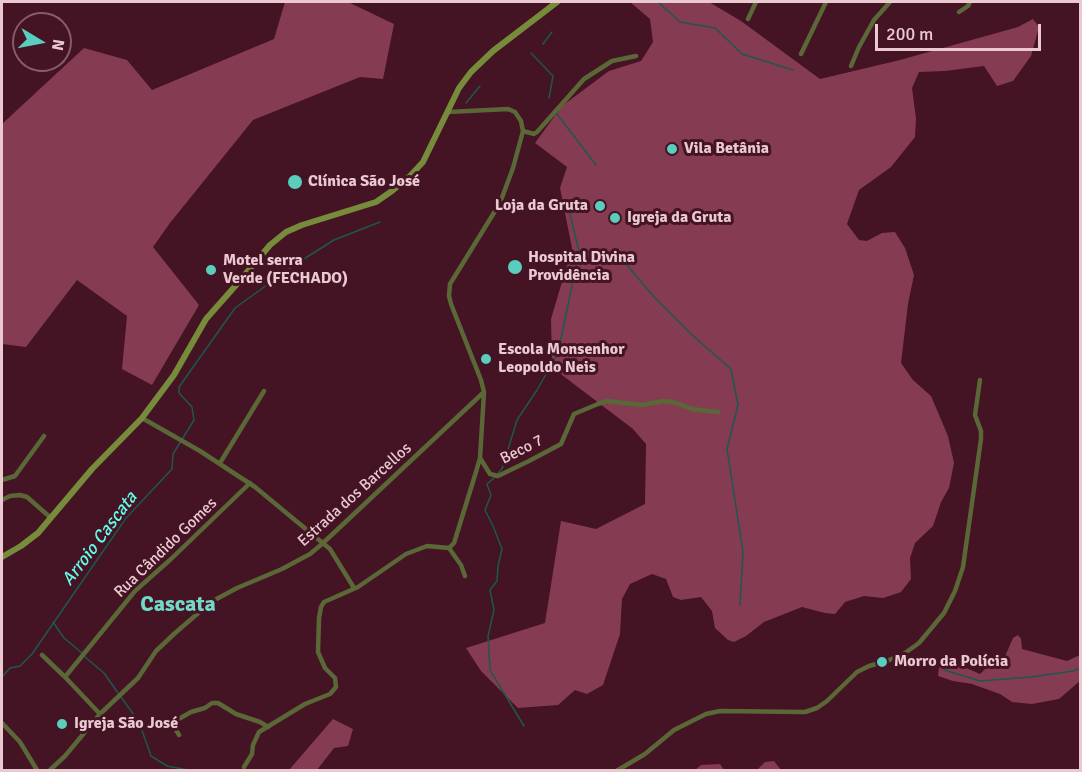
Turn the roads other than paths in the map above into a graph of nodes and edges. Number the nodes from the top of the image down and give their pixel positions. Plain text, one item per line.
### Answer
1 (557, 2) edge
2 (756, 2) edge
3 (826, 2) edge
4 (890, 2) edge
5 (970, 2) edge
6 (959, 12) dead end
7 (748, 19) dead end
8 (801, 54) dead end
9 (636, 56) dead end
10 (851, 66) dead end
11 (448, 112) junction
12 (523, 131) junction
13 (980, 380) dead end
14 (264, 391) dead end
15 (484, 392) junction
16 (718, 412) dead end
17 (142, 418) junction
18 (44, 436) dead end
19 (480, 458) junction
20 (220, 464) junction
21 (2, 480) edge
22 (250, 483) junction
23 (2, 500) edge
24 (51, 518) junction
25 (322, 544) junction
26 (449, 548) junction
27 (2, 557) edge
28 (465, 576) dead end
29 (354, 588) junction
30 (42, 655) dead end
31 (65, 677) junction
32 (100, 714) junction
33 (2, 723) edge
34 (268, 727) junction
35 (179, 735) dead end
36 (243, 767) dead end
37 (37, 771) edge
38 (50, 771) edge
39 (618, 771) edge

1 - 11 main road
2 - 7 street
3 - 8 street
4 - 10 street
5 - 6 street
9 - 12 street
11 - 12 street
11 - 17 main road
12 - 15 street
13 - 39 street
14 - 20 street
15 - 19 street
15 - 25 street, Estrada dos Barcellos
16 - 19 street, Beco 7
17 - 20 street
17 - 24 main road
18 - 21 street
19 - 26 street
20 - 22 street
22 - 25 street
22 - 31 street, Rua Cândido Gomes
23 - 24 street
24 - 27 main road
25 - 29 street
25 - 32 street, Estrada dos Barcellos
26 - 28 street
26 - 29 street
29 - 34 street
30 - 31 street
31 - 32 street
32 - 38 street, Estrada dos Barcellos
33 - 37 street
34 - 35 street
34 - 36 street

